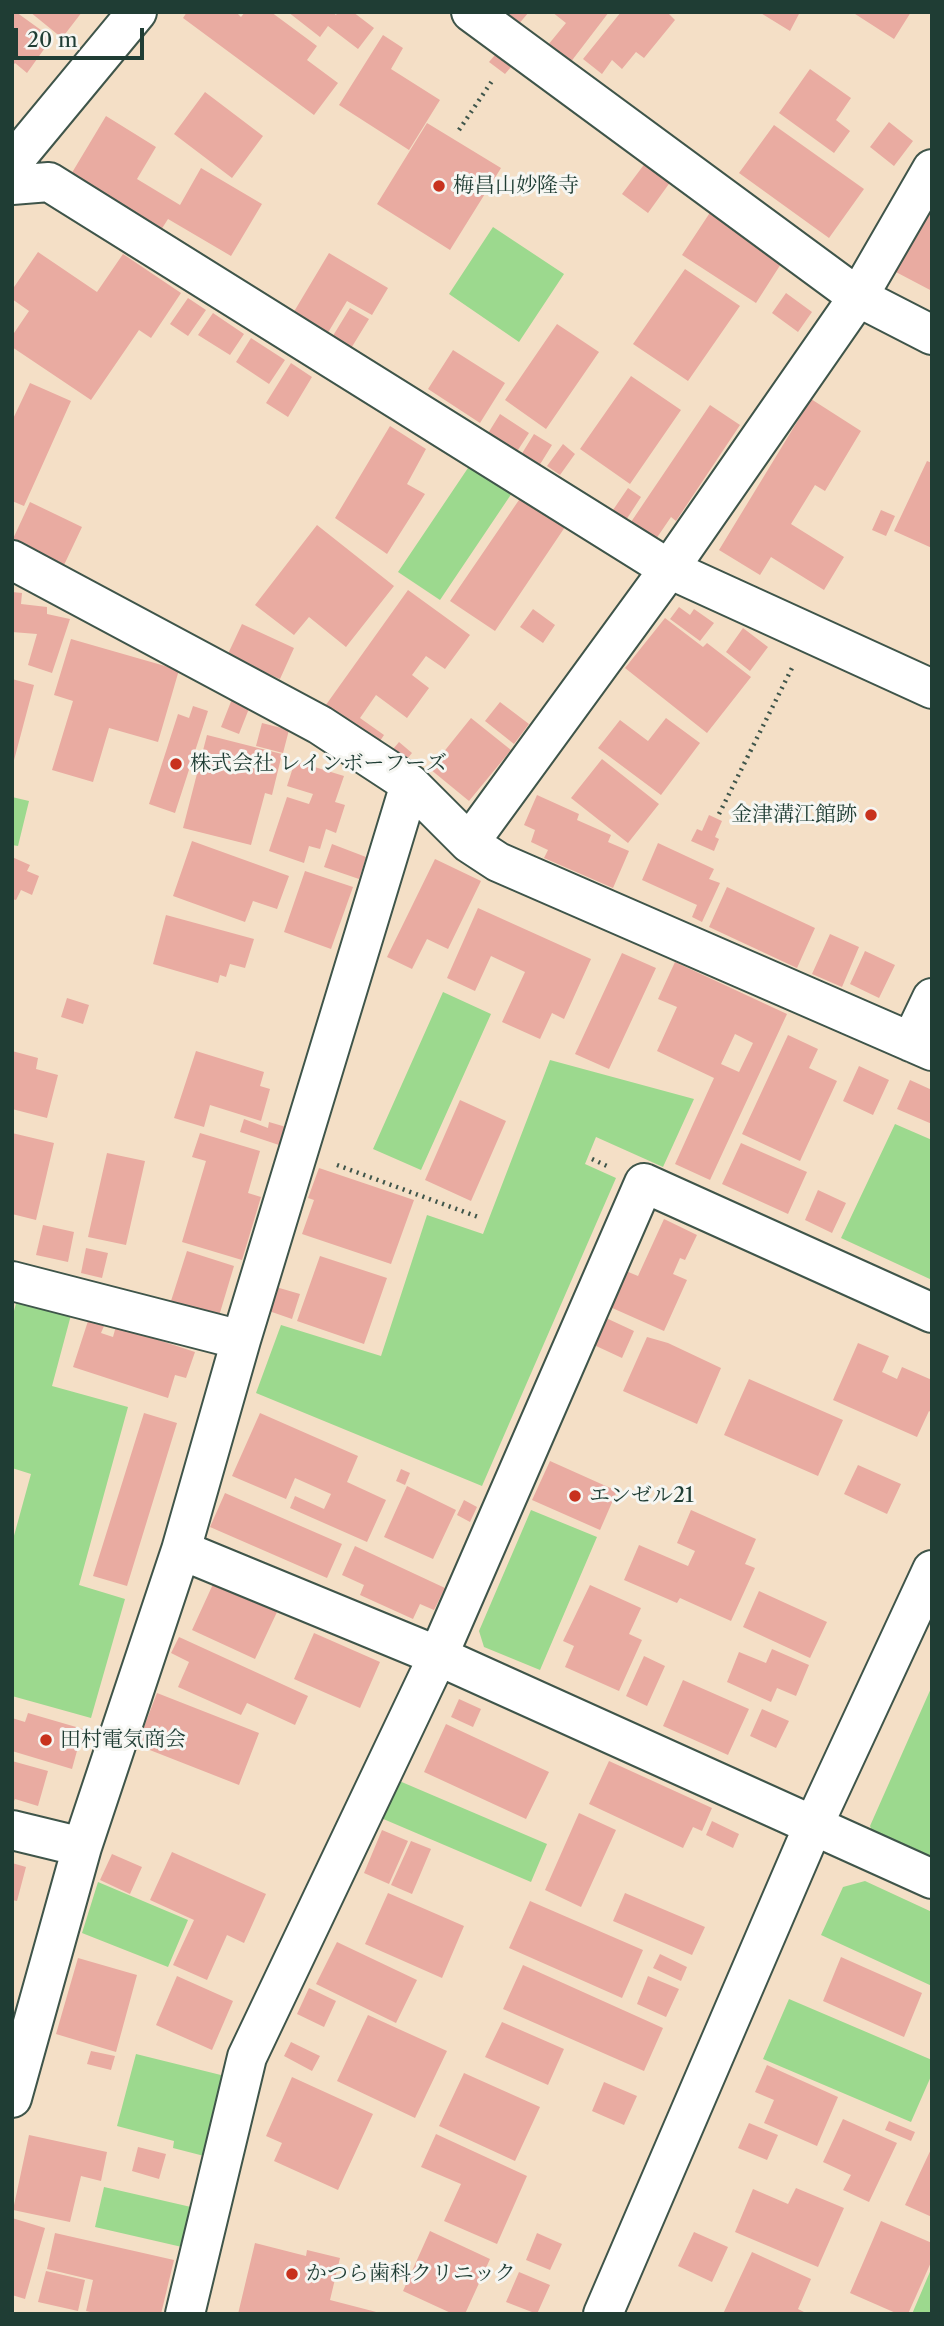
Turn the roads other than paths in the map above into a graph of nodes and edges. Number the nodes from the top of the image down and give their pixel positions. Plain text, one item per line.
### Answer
1 (137, 12) edge
2 (471, 12) edge
3 (12, 163) edge
4 (932, 169) edge
5 (12, 185) edge
6 (858, 297) junction
7 (932, 335) edge
8 (12, 560) edge
9 (669, 569) junction
10 (932, 689) edge
11 (411, 784) junction
12 (469, 843) junction
13 (932, 999) edge
14 (921, 1046) edge
15 (12, 1282) edge
16 (932, 1313) edge
17 (241, 1340) junction
18 (181, 1550) junction
19 (932, 1570) edge
20 (438, 1656) junction
21 (814, 1824) junction
22 (12, 1830) edge
23 (82, 1847) junction
24 (932, 1879) edge
25 (12, 2098) edge
26 (185, 2314) edge
27 (603, 2314) edge

1 - 3 street
2 - 6 street
4 - 6 street
5 - 9 street
6 - 7 street
6 - 9 street
8 - 11 street
9 - 10 street
9 - 12 street
11 - 12 street
11 - 17 street
12 - 14 street
13 - 14 street
15 - 17 street
16 - 20 street
17 - 18 street
18 - 20 street
18 - 23 street
19 - 21 street
20 - 21 street
20 - 26 street
21 - 24 street
21 - 27 street
22 - 23 street
23 - 25 street

